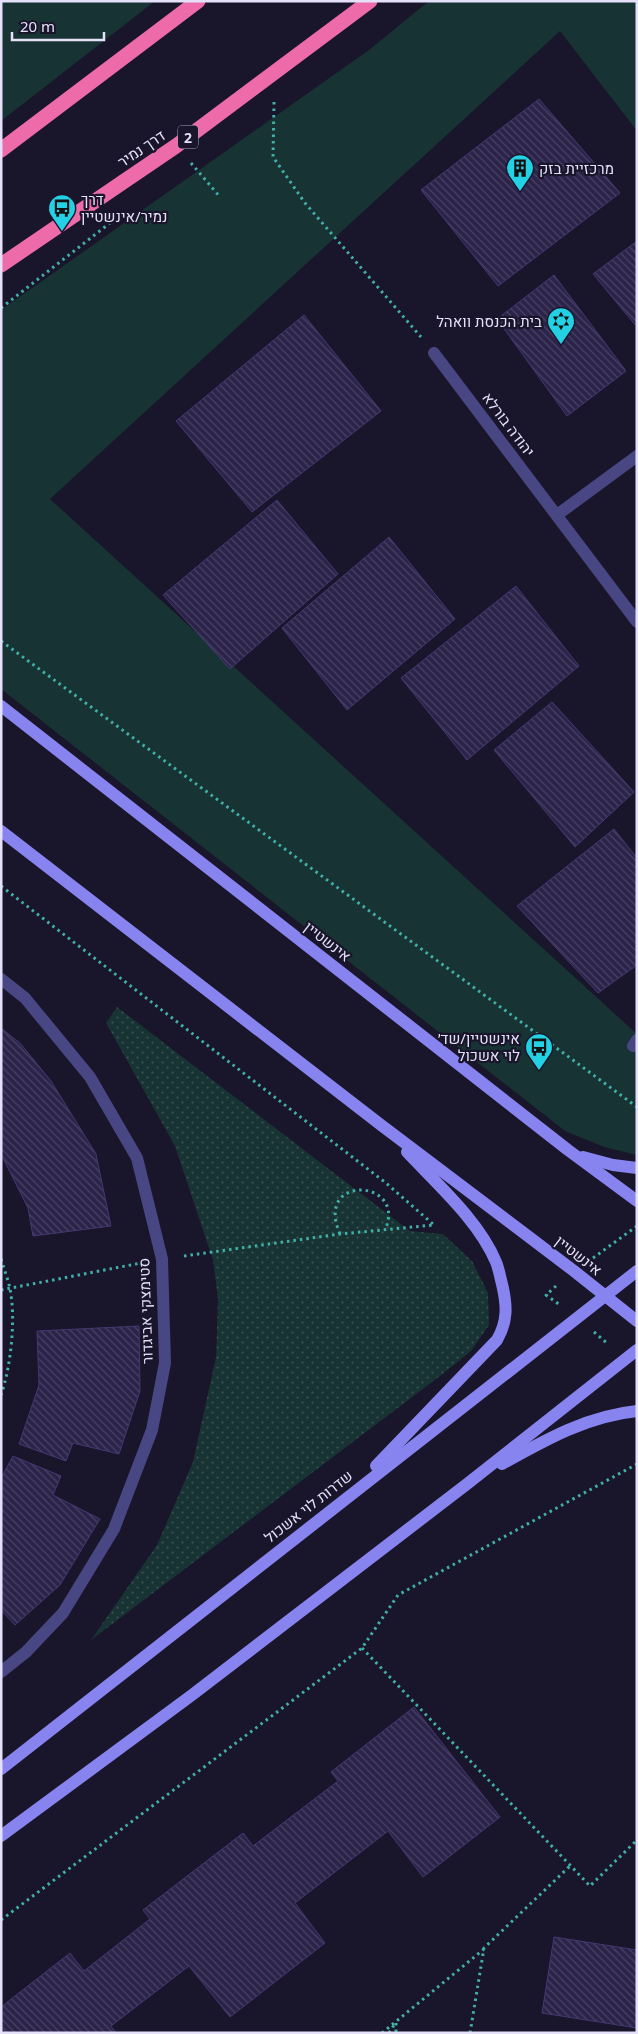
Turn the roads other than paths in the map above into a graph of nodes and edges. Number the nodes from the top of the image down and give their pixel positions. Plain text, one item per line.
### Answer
1 (198, 1) edge
2 (370, 1) edge
3 (1, 150) edge
4 (1, 265) edge
5 (434, 353) road end
6 (637, 456) edge
7 (557, 515) junction
8 (637, 622) edge
9 (1, 706) edge
10 (1, 831) edge
11 (1, 980) edge
12 (380, 1125) junction
13 (568, 1150) junction
14 (637, 1168) edge
15 (637, 1201) edge
16 (637, 1271) edge
17 (604, 1296) junction
18 (637, 1321) edge
19 (637, 1350) edge
20 (637, 1411) edge
21 (467, 1484) junction
22 (345, 1498) junction
23 (1, 1672) edge
24 (1, 1769) edge
25 (1, 1836) edge

1 - 3 highway
2 - 4 highway, דרך נמיר / 2
5 - 7 street, יהודה בורלא
6 - 7 street
7 - 8 street, יהודה בורלא
9 - 13 street, אינשטיין
10 - 12 street, אינשטיין
11 - 23 street, סטימצקי אביגדור
12 - 17 street, אינשטיין
12 - 22 street
13 - 14 street
13 - 15 street, אינשטיין
16 - 17 street, שדרות לוי אשכול
17 - 18 street, אינשטיין
17 - 22 street, שדרות לוי אשכול
19 - 21 street
20 - 21 street
21 - 25 street
22 - 24 street, שדרות לוי אשכול

